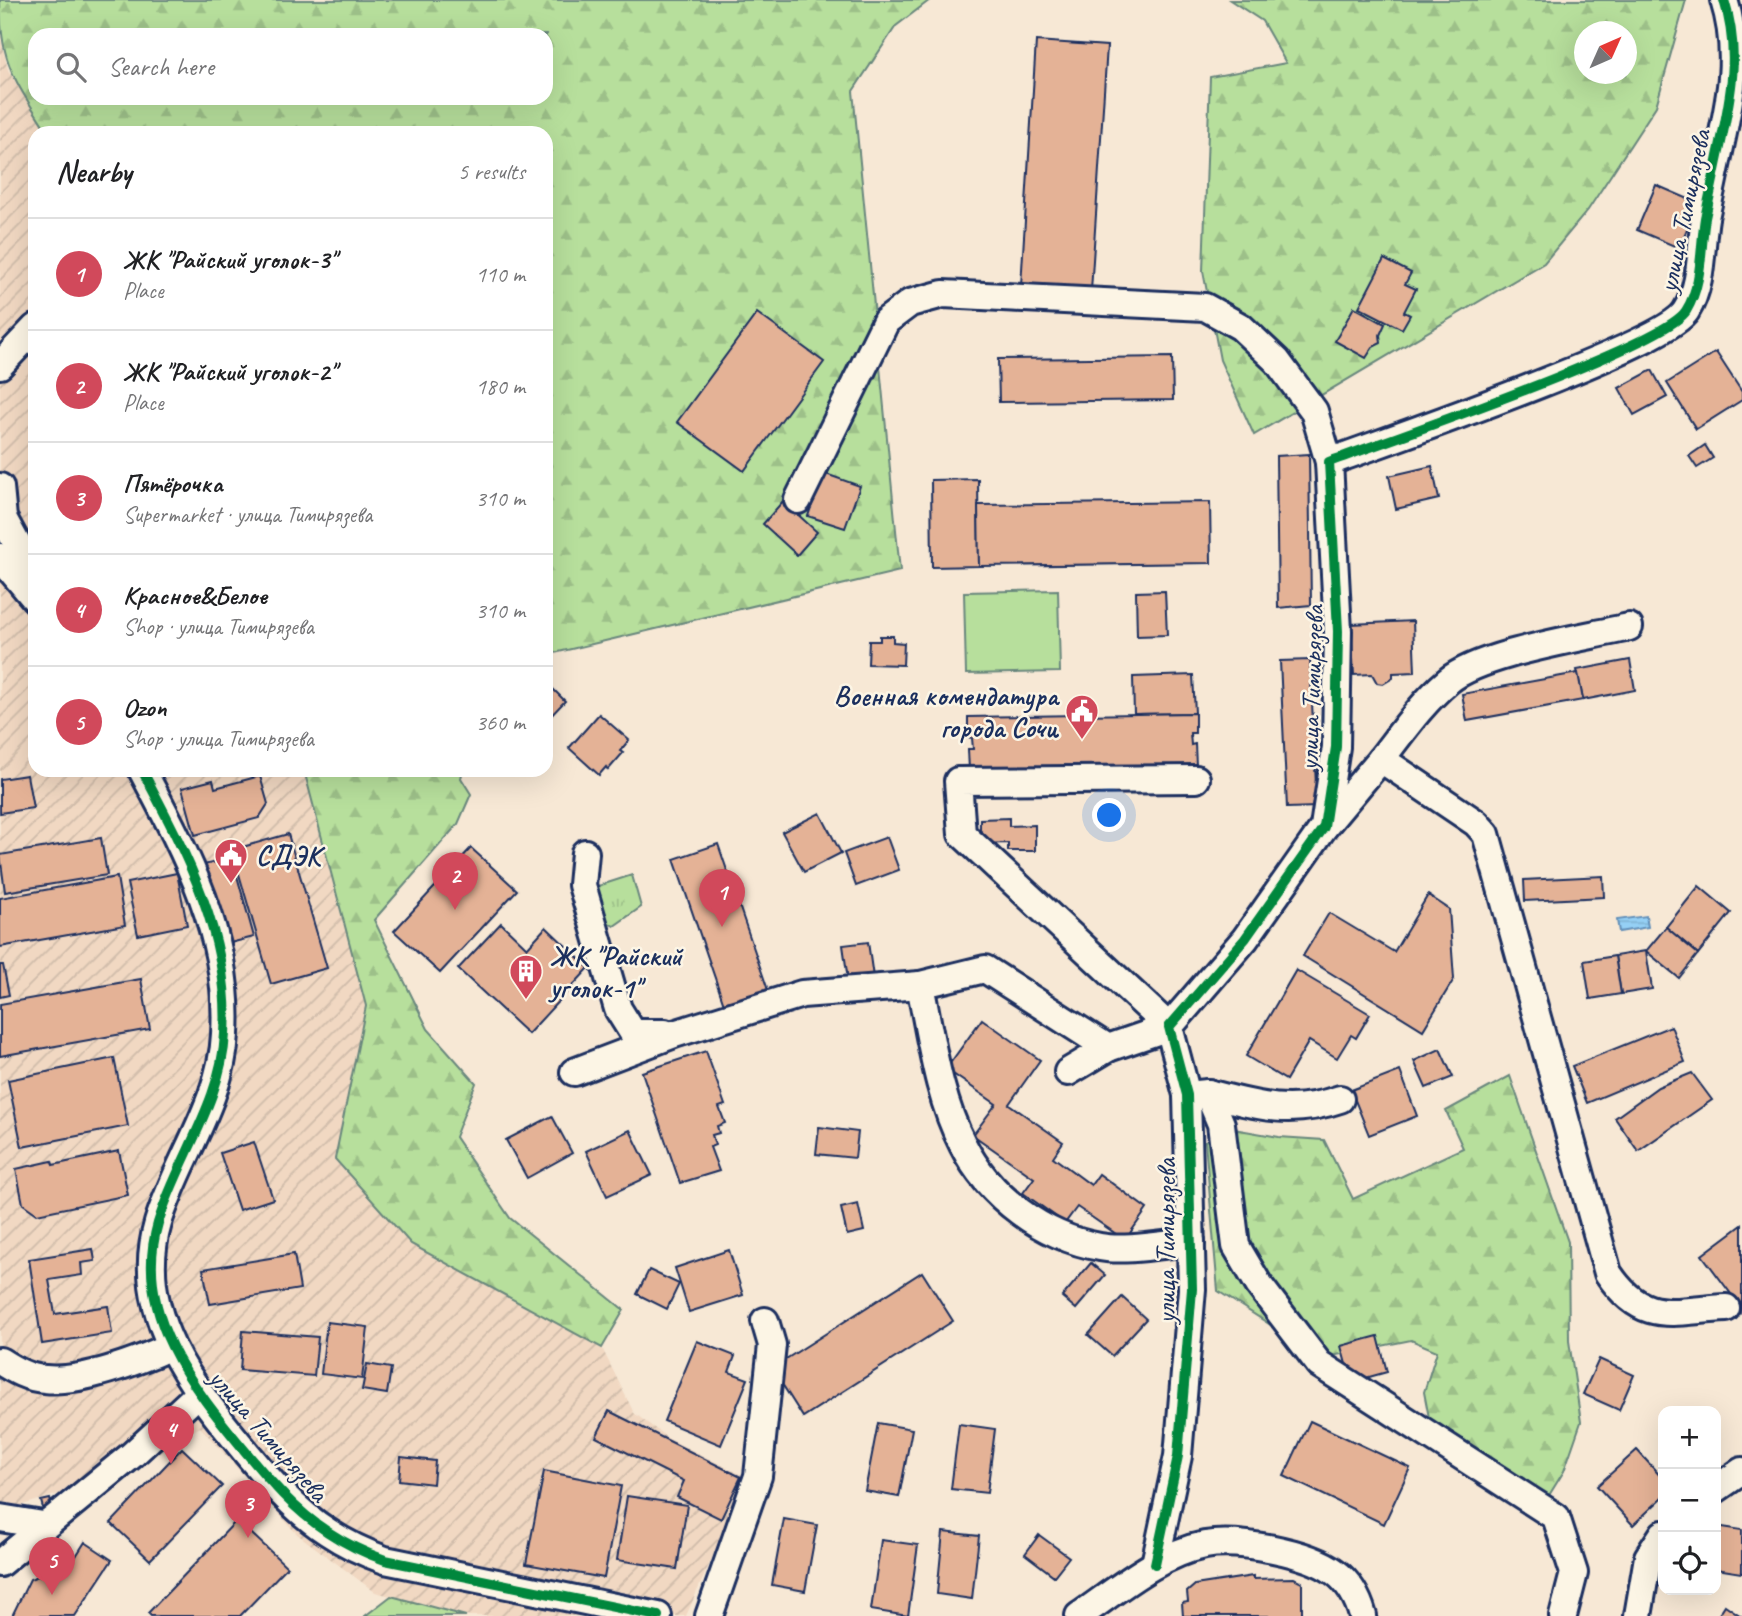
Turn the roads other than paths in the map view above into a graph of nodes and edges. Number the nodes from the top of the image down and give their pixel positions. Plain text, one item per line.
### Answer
1 (1724, 0) edge
2 (28, 335) edge
3 (0, 365) edge
4 (1329, 463) junction
5 (0, 487) edge
6 (798, 500) dead end
7 (0, 557) edge
8 (28, 564) edge
9 (28, 591) edge
10 (1629, 628) dead end
11 (1381, 759) junction
12 (146, 777) edge
13 (1196, 779) dead end
14 (1324, 827) junction
15 (585, 853) dead end
16 (920, 985) junction
17 (1169, 1027) junction
18 (674, 1034) junction
19 (1108, 1048) junction
20 (574, 1072) dead end
21 (1068, 1072) dead end
22 (1198, 1094) junction
23 (1340, 1099) dead end
24 (1191, 1242) junction
25 (1726, 1308) dead end
26 (765, 1321) dead end
27 (171, 1346) junction
28 (0, 1361) edge
29 (198, 1394) junction
30 (1742, 1471) edge
31 (1721, 1486) edge
32 (0, 1518) edge
33 (43, 1525) junction
34 (1658, 1540) edge
35 (0, 1563) edge
36 (1155, 1564) junction
37 (612, 1611) edge
38 (657, 1616) edge
39 (709, 1616) edge
40 (1079, 1616) edge
41 (1363, 1616) edge
42 (1563, 1616) edge
43 (1638, 1616) edge

1 - 4 street, улица Тимирязева
2 - 3 street
4 - 6 street
4 - 14 street, улица Тимирязева
5 - 8 street
7 - 9 street
10 - 11 street, улица Тимирязева
11 - 14 street, улица Тимирязева
11 - 25 street
12 - 27 street, улица Тимирязева
13 - 17 street
14 - 17 street, улица Тимирязева
15 - 18 street
16 - 18 street
16 - 19 street
16 - 24 street
17 - 19 street
17 - 22 street, улица Тимирязева
18 - 20 street
19 - 21 street
22 - 23 street
22 - 24 street, улица Тимирязева
22 - 42 street
24 - 36 street, улица Тимирязева
26 - 39 street
27 - 28 street
27 - 29 street, улица Тимирязева
29 - 33 street
29 - 37 street, улица Тимирязева
30 - 31 street
32 - 33 street
33 - 35 street
34 - 43 street
36 - 40 street
36 - 41 street
37 - 38 street, улица Тимирязева

